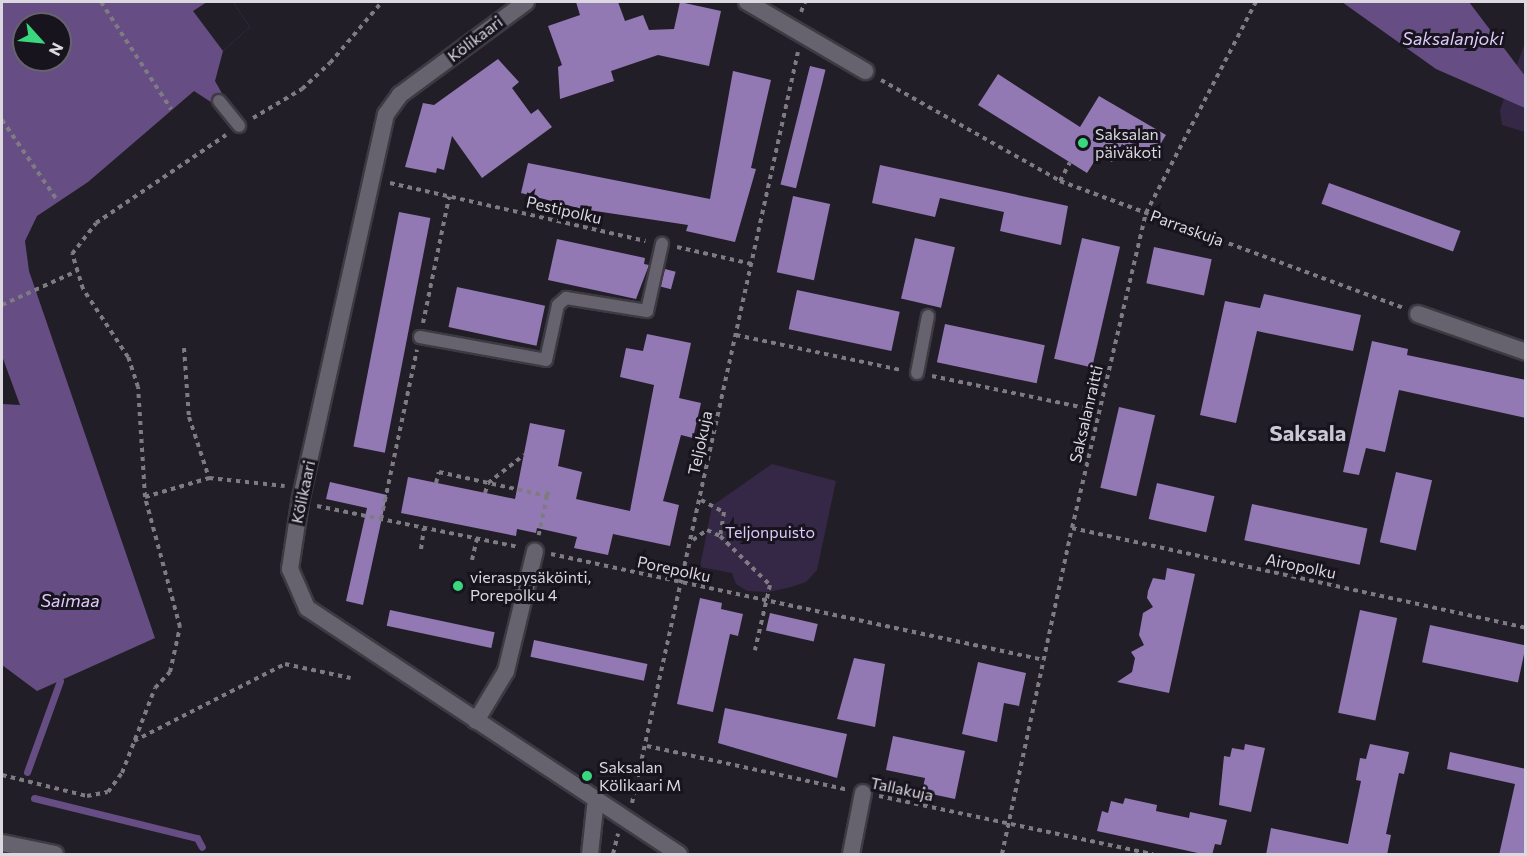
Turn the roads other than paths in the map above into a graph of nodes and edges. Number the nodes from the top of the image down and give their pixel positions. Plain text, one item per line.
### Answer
1 (526, 2) edge
2 (747, 2) edge
3 (865, 71) road end
4 (219, 101) dead end
5 (239, 126) road end
6 (662, 244) road end
7 (1418, 314) road end
8 (928, 316) dead end
9 (420, 337) road end
10 (1526, 352) edge
11 (917, 373) dead end
12 (535, 551) road end
13 (476, 721) junction
14 (863, 793) road end
15 (596, 799) junction
16 (2, 843) edge
17 (55, 855) edge
18 (590, 855) edge
19 (680, 855) edge
20 (851, 855) edge

1 - 13 street, Kölikaari
2 - 3 street
4 - 5 lane
6 - 9 lane
7 - 10 street
8 - 11 lane
12 - 13 street
13 - 15 street, Kölikaari
14 - 20 street
15 - 18 street
15 - 19 street, Kölikaari
16 - 17 street

